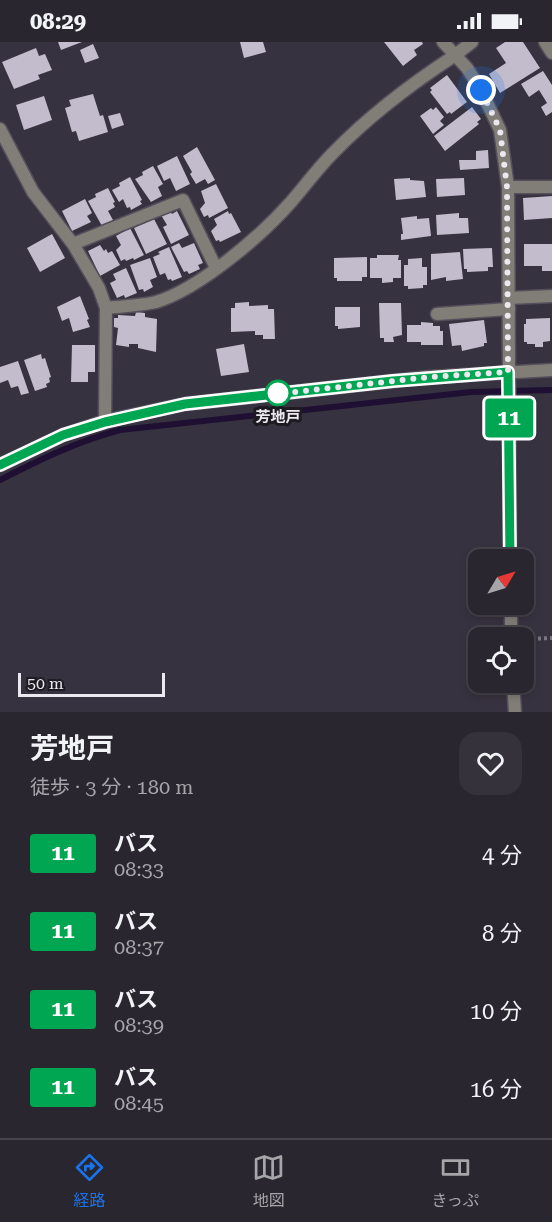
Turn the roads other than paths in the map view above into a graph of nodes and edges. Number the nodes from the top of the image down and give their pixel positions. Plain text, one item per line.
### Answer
1 (443, 42) edge
2 (472, 42) edge
3 (545, 42) edge
4 (552, 53) edge
5 (454, 56) junction
6 (0, 129) edge
7 (507, 187) junction
8 (552, 187) edge
9 (73, 244) junction
10 (216, 268) junction
11 (552, 296) edge
12 (509, 304) junction
13 (106, 308) junction
14 (437, 314) dead end
15 (552, 370) edge
16 (508, 375) junction
17 (105, 422) junction
18 (0, 465) edge
19 (510, 549) edge
20 (514, 693) edge
21 (515, 712) edge

1 - 5 street
2 - 5 street
3 - 4 street
5 - 7 street
5 - 10 street
6 - 9 street
7 - 8 street
7 - 12 street
9 - 10 street
9 - 13 street
10 - 13 street
11 - 12 street
12 - 14 street
12 - 16 street
13 - 17 street
15 - 16 street
16 - 17 street
16 - 19 street
17 - 18 street
20 - 21 street

